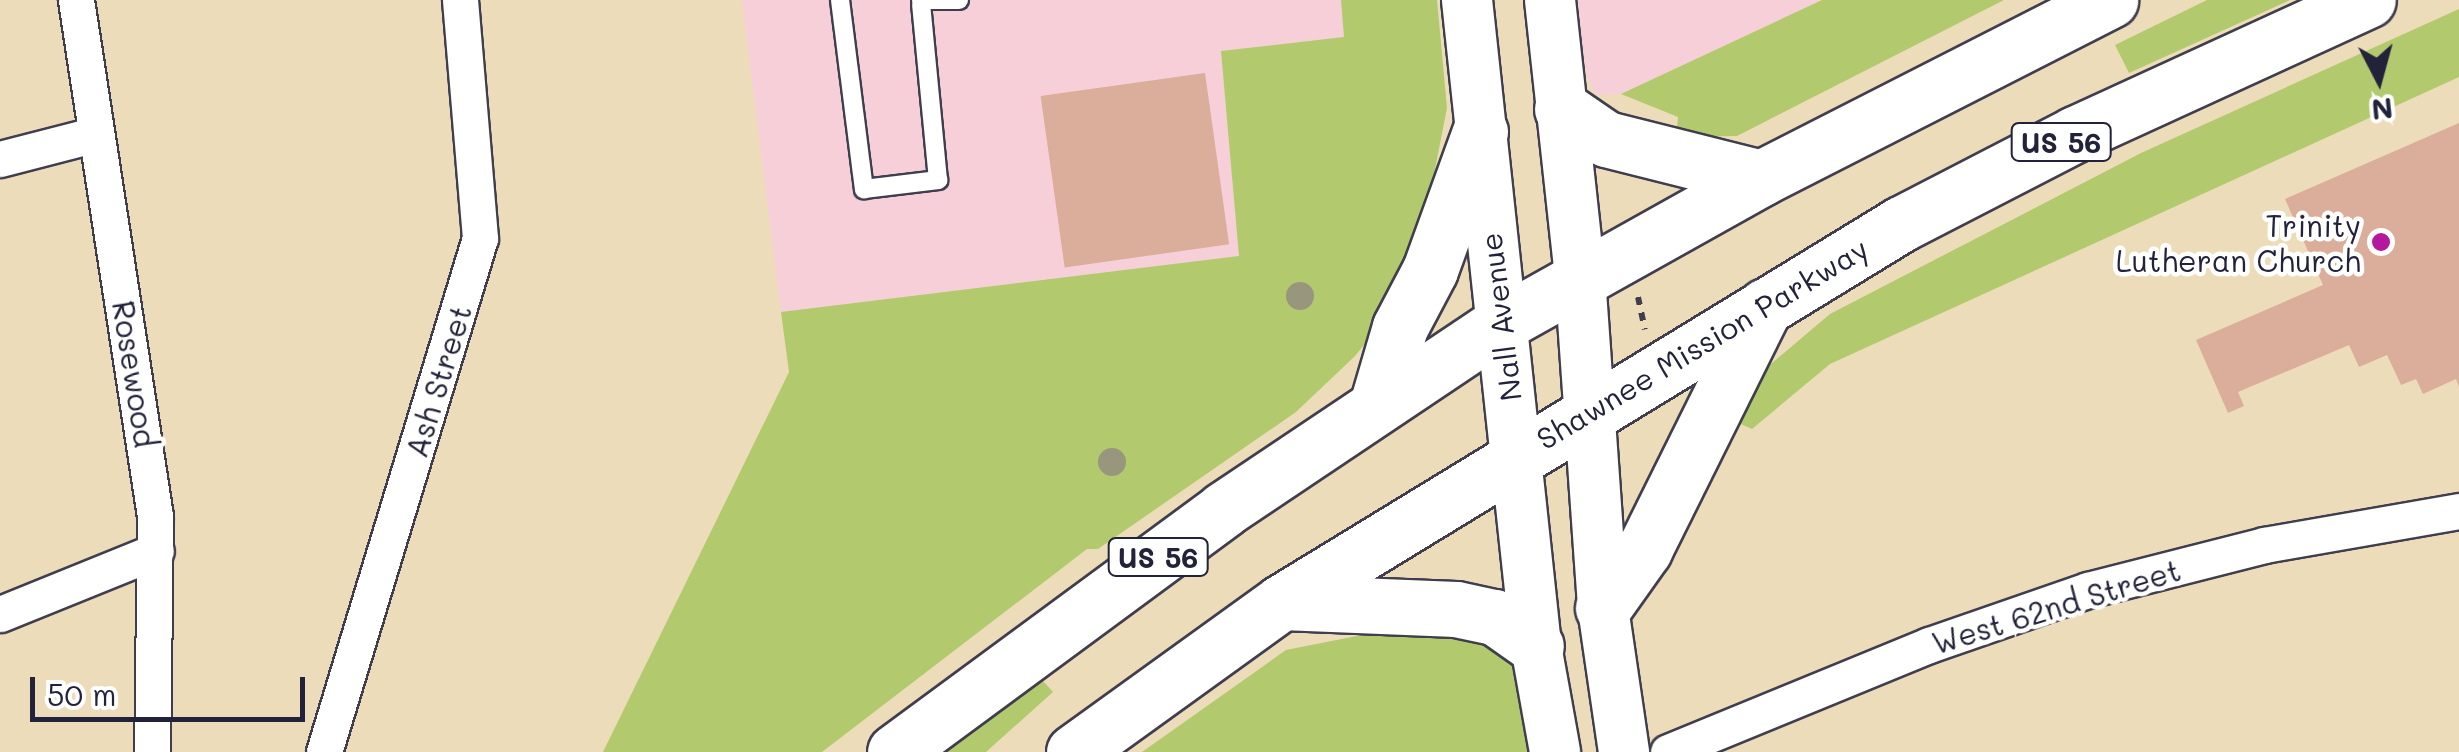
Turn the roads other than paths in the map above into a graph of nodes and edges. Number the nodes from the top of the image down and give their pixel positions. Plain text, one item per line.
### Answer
1 (76, 0) edge
2 (460, 0) edge
3 (840, 0) edge
4 (959, 0) edge
5 (1467, 0) edge
6 (1550, 0) edge
7 (2110, 0) edge
8 (2368, 0) edge
9 (921, 2) edge
10 (1562, 109) junction
11 (1480, 132) junction
12 (93, 135) junction
13 (0, 159) edge
14 (1761, 178) junction
15 (1580, 278) junction
16 (1765, 306) junction
17 (1500, 324) junction
18 (1378, 402) junction
19 (1589, 410) junction
20 (1517, 454) junction
21 (2459, 510) edge
22 (156, 551) junction
23 (1282, 602) junction
24 (1603, 608) junction
25 (0, 614) edge
26 (1536, 646) junction
27 (152, 752) edge
28 (324, 752) edge
29 (895, 752) edge
30 (1074, 752) edge
31 (1555, 752) edge
32 (1624, 752) edge
33 (1668, 752) edge

1 - 12 street, Rosewood
2 - 28 street, Ash Street
3 - 9 lane
4 - 9 lane
5 - 11 main road, Nall Avenue
6 - 10 main road
7 - 14 highway, US 56
8 - 16 highway, Shawnee Mission Parkway / US 56
10 - 14 highway
10 - 15 main road
11 - 17 main road, Nall Avenue
11 - 18 highway
12 - 13 street
12 - 22 street, Rosewood
14 - 15 highway, US 56
15 - 17 highway, US 56
15 - 19 main road
16 - 19 highway, Shawnee Mission Parkway / US 56
16 - 24 highway
17 - 18 highway, US 56
17 - 20 main road, Nall Avenue
18 - 29 highway, US 56
19 - 20 highway, Shawnee Mission Parkway / US 56
19 - 24 main road
20 - 23 highway, Shawnee Mission Parkway / US 56
20 - 26 main road, Nall Avenue
21 - 33 street, West 62nd Street
22 - 25 street
22 - 27 street, Rosewood
23 - 26 highway
23 - 30 highway, Shawnee Mission Parkway / US 56
24 - 32 main road
26 - 31 main road, Nall Avenue

